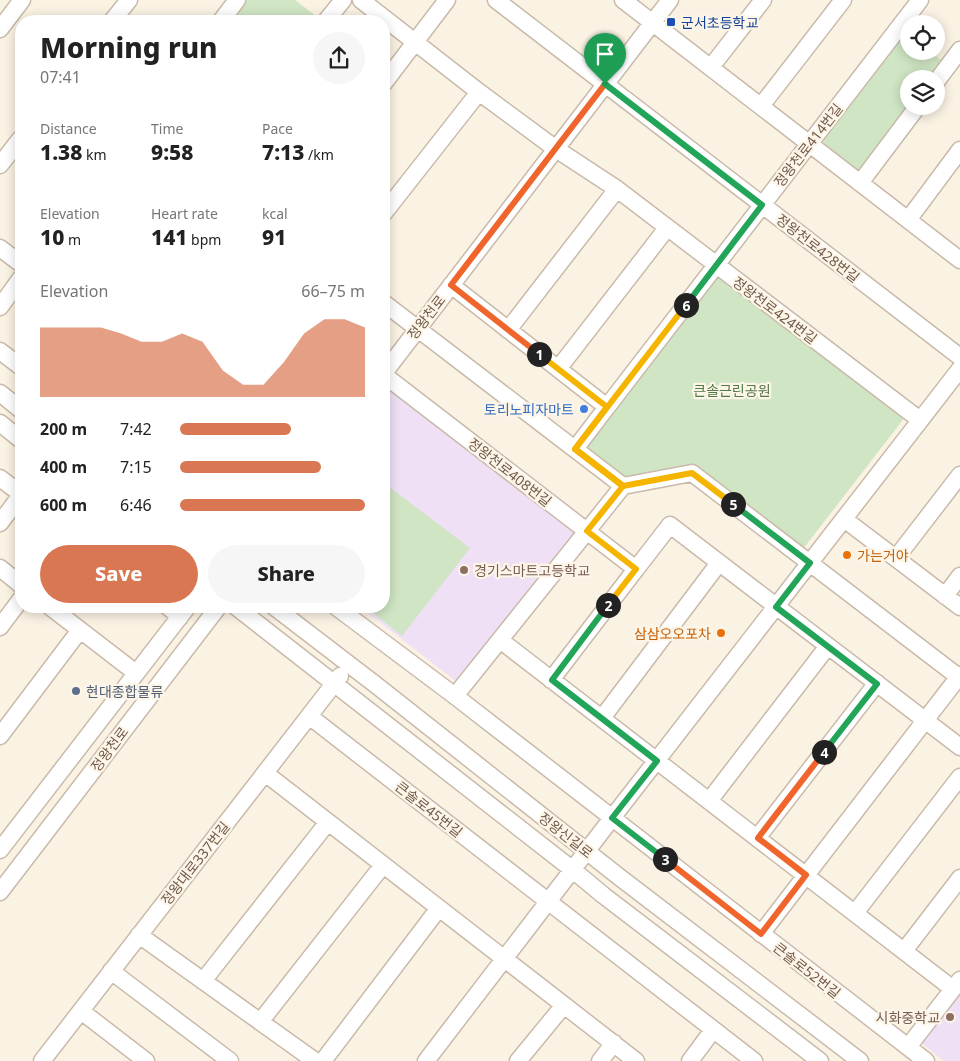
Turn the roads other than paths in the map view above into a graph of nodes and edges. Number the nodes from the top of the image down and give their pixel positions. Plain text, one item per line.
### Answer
1 (22, 0) edge
2 (129, 0) edge
3 (237, 0) edge
4 (343, 0) edge
5 (361, 0) edge
6 (447, 0) edge
7 (496, 0) edge
8 (624, 0) edge
9 (670, 0) edge
10 (763, 0) edge
11 (843, 0) edge
12 (920, 0) edge
13 (117, 15) edge
14 (226, 15) edge
15 (331, 15) edge
16 (380, 15) edge
17 (10, 16) edge
18 (652, 22) junction
19 (390, 23) edge
20 (0, 29) edge
21 (415, 43) junction
22 (960, 50) edge
23 (711, 67) junction
24 (945, 70) edge
25 (390, 74) edge
26 (605, 84) junction
27 (479, 92) junction
28 (761, 106) junction
29 (911, 115) edge
30 (810, 144) junction
31 (15, 146) edge
32 (556, 149) junction
33 (960, 150) edge
34 (0, 165) edge
35 (860, 183) junction
36 (617, 189) junction
37 (390, 205) edge
38 (762, 205) junction
39 (908, 220) junction
40 (667, 228) junction
41 (0, 248) edge
42 (959, 258) edge
43 (15, 259) edge
44 (716, 265) junction
45 (451, 285) junction
46 (15, 286) edge
47 (0, 307) edge
48 (390, 307) edge
49 (418, 328) junction
50 (508, 330) junction
51 (0, 350) edge
52 (960, 357) edge
53 (15, 362) edge
54 (390, 366) edge
55 (558, 369) junction
56 (960, 369) edge
57 (390, 379) edge
58 (0, 393) edge
59 (15, 405) edge
60 (607, 407) junction
61 (920, 420) junction
62 (0, 423) edge
63 (15, 435) edge
64 (575, 449) junction
65 (960, 475) edge
66 (0, 478) edge
67 (623, 486) junction
68 (15, 489) edge
69 (15, 502) edge
70 (844, 519) junction
71 (0, 522) edge
72 (587, 531) junction
73 (896, 558) junction
74 (719, 563) junction
75 (810, 563) junction
76 (0, 568) edge
77 (636, 569) junction
78 (960, 576) edge
79 (15, 580) edge
80 (945, 596) junction
81 (15, 607) edge
82 (776, 607) junction
83 (960, 608) edge
84 (58, 613) edge
85 (182, 613) edge
86 (214, 613) edge
87 (243, 613) edge
88 (282, 613) edge
89 (344, 613) edge
90 (0, 627) edge
91 (80, 630) junction
92 (500, 640) junction
93 (828, 646) junction
94 (349, 664) junction
95 (136, 673) junction
96 (960, 677) edge
97 (552, 680) junction
98 (334, 683) junction
99 (877, 684) junction
100 (456, 696) junction
101 (309, 716) junction
102 (602, 718) junction
103 (925, 720) junction
104 (0, 736) edge
105 (960, 747) edge
106 (657, 761) junction
107 (265, 773) junction
108 (960, 777) edge
109 (708, 800) junction
110 (612, 818) junction
111 (328, 822) junction
112 (6, 829) edge
113 (758, 838) junction
114 (0, 850) edge
115 (587, 852) junction
116 (383, 865) junction
117 (573, 870) junction
118 (806, 875) junction
119 (960, 878) edge
120 (0, 892) edge
121 (548, 902) junction
122 (439, 908) junction
123 (855, 913) junction
124 (761, 934) junction
125 (139, 935) junction
126 (904, 951) junction
127 (504, 959) junction
128 (111, 972) junction
129 (203, 981) junction
130 (957, 984) edge
131 (564, 1005) junction
132 (80, 1011) junction
133 (260, 1022) junction
134 (713, 1030) junction
135 (614, 1044) junction
136 (908, 1047) junction
137 (143, 1060) edge
138 (42, 1061) edge
139 (230, 1061) edge
140 (315, 1061) edge
141 (323, 1061) edge
142 (426, 1061) edge
143 (518, 1061) edge
144 (600, 1061) edge
145 (636, 1061) edge
146 (690, 1061) edge
147 (754, 1061) edge
148 (820, 1061) edge
149 (860, 1061) edge
150 (926, 1061) edge

1 - 17 street
2 - 13 street
3 - 14 street
4 - 15 street
5 - 16 street, 정왕천로424번길
6 - 21 street
7 - 26 street, 정왕천로428번길
8 - 18 street
9 - 18 street, 정왕천로
10 - 23 street
11 - 28 street
12 - 30 street, 정왕천로414번길
17 - 20 street
18 - 23 street
18 - 26 street, 정왕천로
19 - 21 street, 정왕천로424번길
21 - 25 street
21 - 27 street, 정왕천로424번길
22 - 24 street
23 - 28 street
26 - 32 street, 정왕천로
26 - 38 street, 정왕천로428번길
27 - 32 street, 정왕천로424번길
27 - 37 street
28 - 30 street
29 - 35 street
30 - 35 street
30 - 38 street, 정왕천로414번길
31 - 34 street
32 - 36 street, 정왕천로424번길
32 - 45 street, 정왕천로
33 - 39 street
35 - 39 street
36 - 40 street, 정왕천로424번길
36 - 50 street
38 - 44 street, 정왕천로414번길
38 - 52 street, 정왕천로428번길
39 - 42 street
40 - 44 street, 정왕천로424번길
40 - 55 street
41 - 43 street
44 - 60 street, 정왕천로414번길
44 - 61 street, 정왕천로424번길
45 - 49 street, 정왕천로
45 - 50 street
46 - 47 street
48 - 49 street
49 - 54 street, 정왕천로
49 - 64 street
50 - 55 street
51 - 53 street
55 - 60 street
56 - 61 street
57 - 72 street, 정왕천로408번길
58 - 59 street
60 - 64 street, 정왕천로414번길
61 - 70 street
62 - 63 street
64 - 67 street
65 - 73 street
66 - 68 street
67 - 72 street
67 - 75 street
69 - 71 street
70 - 73 street
70 - 75 street
72 - 77 street, 정왕천로408번길
72 - 92 street
73 - 80 street
74 - 77 street
74 - 82 street
74 - 102 street
75 - 82 street
75 - 96 street
76 - 79 street
77 - 97 street
78 - 80 street
80 - 83 street
81 - 90 street
82 - 93 street
82 - 106 street
84 - 91 street
85 - 95 street, 정왕천로
86 - 120 street, 정왕천로
87 - 98 street, 정왕신길로
88 - 94 street, 정왕신길로
89 - 100 street, 큰솔로52번길
91 - 95 street
91 - 104 street
92 - 97 street
92 - 100 street
93 - 99 street
93 - 109 street
94 - 98 street, 정왕대로337번길
94 - 115 street, 정왕신길로
95 - 112 street, 정왕천로
96 - 103 street
97 - 102 street
98 - 101 street, 정왕대로337번길
98 - 117 street, 정왕신길로
99 - 103 street
99 - 113 street
100 - 110 street, 큰솔로52번길
101 - 107 street, 정왕대로337번길
101 - 121 street, 큰솔로45번길
102 - 106 street
103 - 105 street
103 - 118 street
106 - 109 street
106 - 110 street
107 - 111 street
107 - 125 street, 정왕대로337번길
108 - 123 street
109 - 113 street
110 - 115 street
110 - 124 street, 큰솔로52번길
111 - 116 street
111 - 129 street
112 - 114 street, 정왕천로
113 - 118 street
115 - 117 street
115 - 149 street, 정왕신길로
116 - 122 street
116 - 133 street
117 - 121 street
117 - 148 street, 정왕신길로
118 - 123 street
118 - 124 street
119 - 126 street
121 - 127 street
121 - 134 street, 큰솔로45번길
122 - 127 street
122 - 141 street
123 - 126 street
124 - 136 street, 큰솔로52번길
125 - 128 street, 정왕대로337번길
125 - 129 street
126 - 130 street
127 - 131 street
127 - 142 street
128 - 132 street, 정왕대로337번길
128 - 139 street
129 - 133 street
130 - 136 street
131 - 135 street
131 - 143 street
132 - 137 street
132 - 138 street, 정왕대로337번길
133 - 140 street
134 - 146 street
134 - 147 street, 큰솔로45번길
135 - 144 street
135 - 145 street
136 - 150 street, 큰솔로52번길

